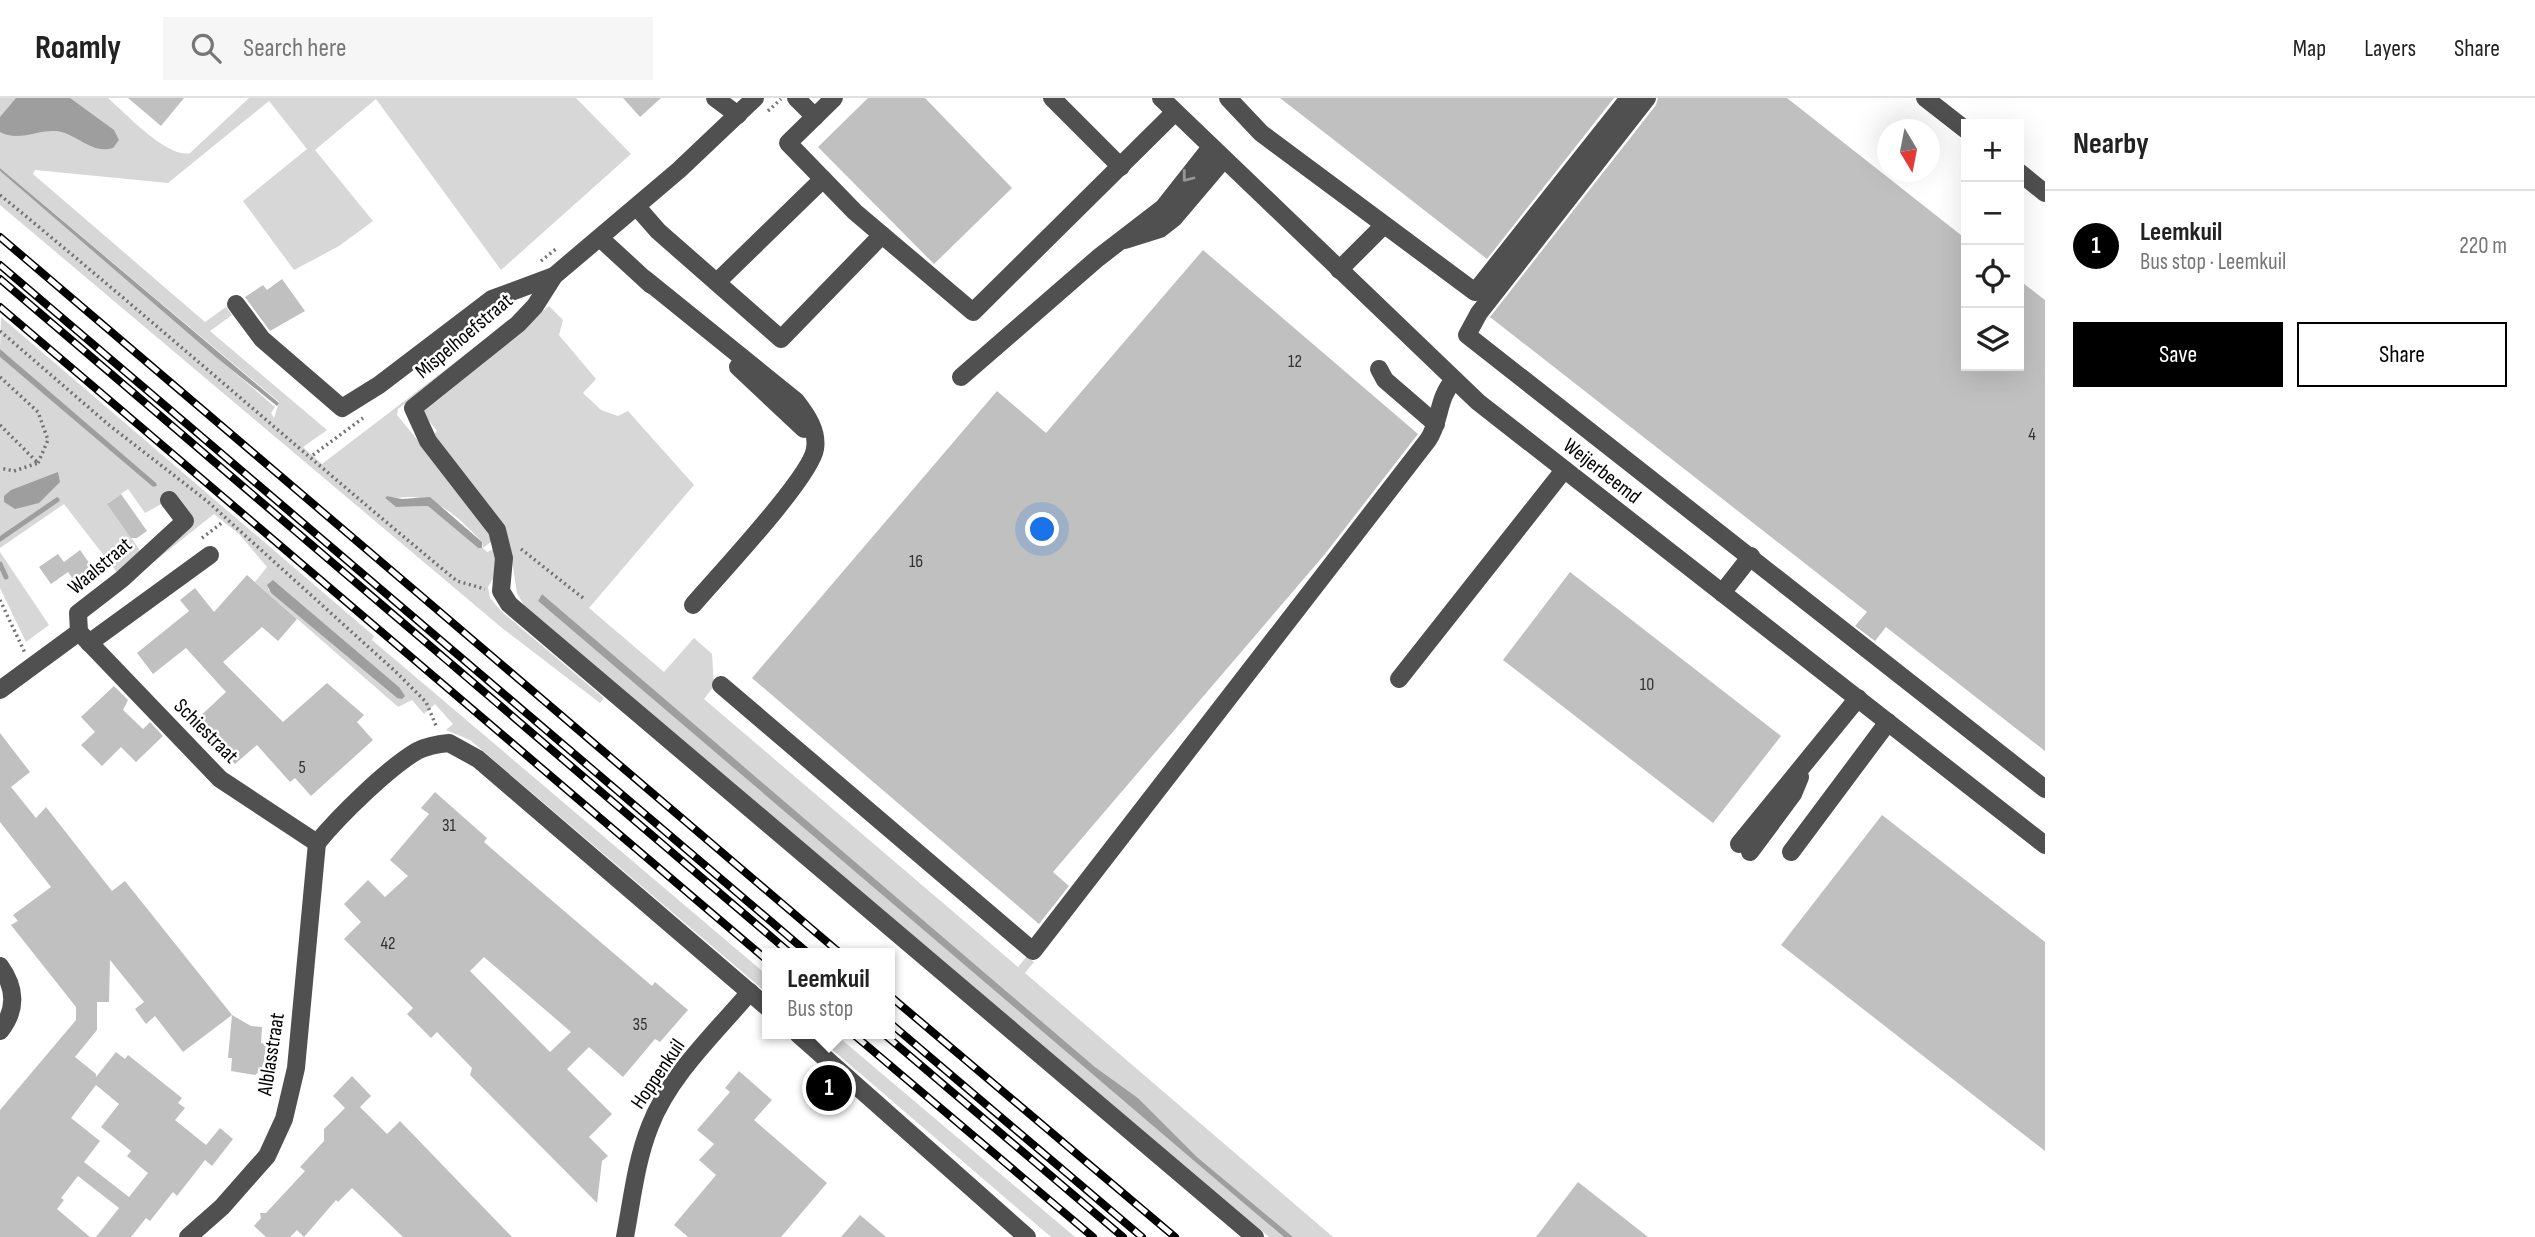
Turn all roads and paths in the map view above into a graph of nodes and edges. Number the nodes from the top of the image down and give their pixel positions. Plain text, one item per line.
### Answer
1 (715, 98) edge
2 (755, 98) edge
3 (796, 98) edge
4 (834, 98) edge
5 (1052, 98) edge
6 (1161, 98) edge
7 (1228, 98) edge
8 (1629, 98) edge
9 (1647, 98) edge
10 (1925, 98) edge
11 (1175, 112) junction
12 (738, 115) junction
13 (815, 117) junction
14 (1961, 127) edge
15 (1218, 153) junction
16 (1121, 167) junction
17 (2024, 176) edge
18 (823, 179) junction
19 (2045, 192) edge
20 (0, 195) edge
21 (637, 207) junction
22 (1384, 225) junction
23 (882, 235) junction
24 (600, 238) junction
25 (1339, 270) junction
26 (554, 276) junction
27 (717, 282) junction
28 (236, 304) dead end
29 (0, 331) edge
30 (0, 377) edge
31 (961, 377) dead end
32 (1454, 380) junction
33 (0, 425) edge
34 (38, 463) junction
35 (0, 468) edge
36 (1564, 470) junction
37 (169, 500) dead end
38 (497, 530) junction
39 (210, 555) dead end
40 (1755, 560) junction
41 (501, 591) junction
42 (1726, 596) junction
43 (583, 598) dead end
44 (0, 600) edge
45 (693, 605) dead end
46 (84, 638) junction
47 (25, 652) dead end
48 (1399, 679) dead end
49 (721, 685) dead end
50 (0, 690) edge
51 (1858, 698) junction
52 (1888, 722) junction
53 (435, 744) junction
54 (2045, 789) edge
55 (317, 843) junction
56 (2045, 845) edge
57 (1744, 848) dead end
58 (1787, 848) dead end
59 (0, 966) edge
60 (750, 992) junction
61 (762, 1003) edge
62 (0, 1031) edge
63 (804, 1039) edge
64 (188, 1237) edge
65 (625, 1237) edge
66 (1027, 1237) edge
67 (1255, 1237) edge

1 - 12 street
2 - 12 street, Mispelhoefstraat
3 - 13 street
4 - 13 street
5 - 16 street
6 - 11 street, Weijerbeemd
7 - 22 street
8 - 22 street
9 - 40 street
10 - 14 street
11 - 15 street, Weijerbeemd
11 - 16 street
12 - 21 street, Mispelhoefstraat
13 - 18 street
15 - 25 street, Weijerbeemd
15 - 31 street
16 - 23 street
17 - 19 street
18 - 23 street
18 - 27 street
20 - 41 path
21 - 24 street, Mispelhoefstraat
21 - 27 street
22 - 25 street
23 - 27 street
24 - 26 street, Mispelhoefstraat
24 - 45 street
25 - 32 street, Weijerbeemd
26 - 28 street, Mispelhoefstraat
26 - 38 street, Mispelhoefstraat
29 - 53 path
30 - 34 path
32 - 36 street, Weijerbeemd
32 - 49 street
33 - 34 path
34 - 35 path
36 - 42 street, Weijerbeemd
36 - 48 street
37 - 46 street, Waalstraat
38 - 41 street, Mispelhoefstraat
38 - 43 path
39 - 46 street
40 - 42 street
40 - 54 street
41 - 67 street
42 - 51 street, Weijerbeemd
44 - 47 path
46 - 50 street
46 - 55 street, Schiestraat
51 - 52 street, Weijerbeemd
51 - 57 street
52 - 56 street, Weijerbeemd
52 - 58 street
53 - 55 street
53 - 60 street
55 - 64 street, Alblasstraat
59 - 62 street
60 - 61 street
60 - 65 street, Hoppenkuil
63 - 66 street

